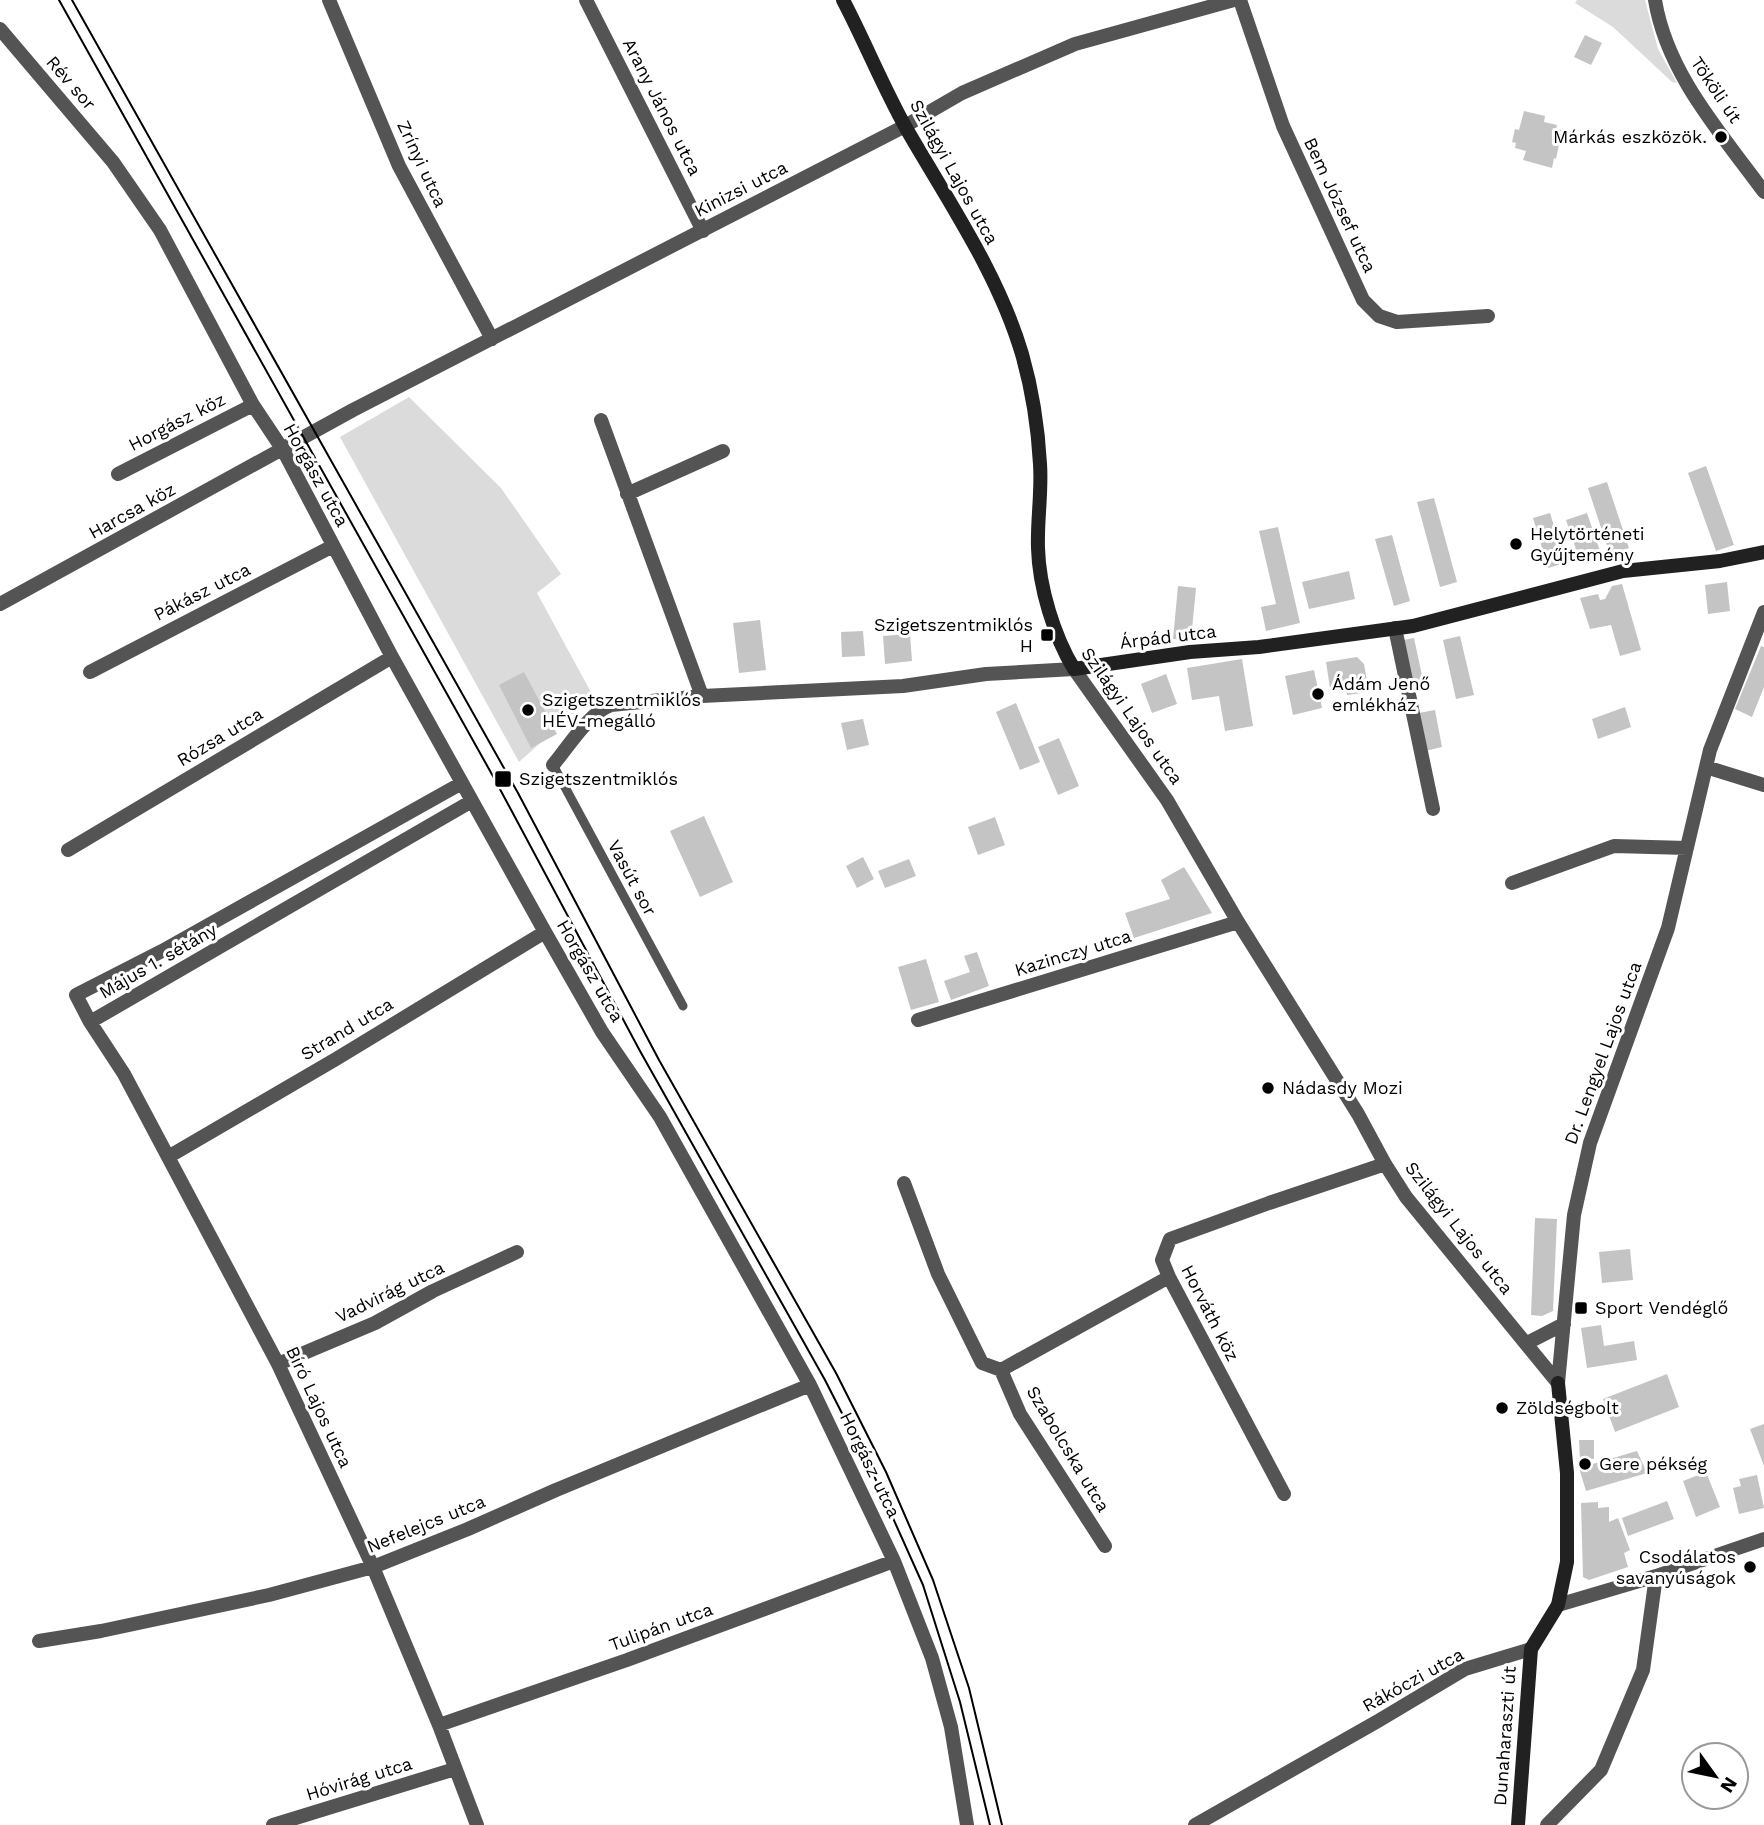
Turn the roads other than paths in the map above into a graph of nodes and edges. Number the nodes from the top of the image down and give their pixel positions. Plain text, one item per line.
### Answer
1 (329, 0) edge
2 (586, 0) edge
3 (843, 0) edge
4 (1234, 0) edge
5 (1240, 0) edge
6 (1655, 0) edge
7 (0, 29) edge
8 (905, 126) junction
9 (113, 162) joint
10 (1764, 192) edge
11 (703, 231) junction
12 (1488, 316) dead end
13 (492, 339) junction
14 (253, 405) junction
15 (601, 420) dead end
16 (283, 450) junction
17 (723, 451) dead end
18 (118, 474) dead end
19 (627, 494) junction
20 (333, 546) junction
21 (1764, 552) edge
22 (0, 604) edge
23 (1764, 612) edge
24 (1395, 628) junction
25 (392, 657) junction
26 (1074, 669) junction
27 (90, 672) dead end
28 (702, 696) junction
29 (553, 765) joint
30 (1706, 767) junction
31 (462, 783) junction
32 (1764, 785) edge
33 (472, 801) junction
34 (1433, 808) dead end
35 (1688, 848) junction
36 (68, 850) dead end
37 (1512, 883) dead end
38 (1238, 922) junction
39 (545, 932) junction
40 (683, 1006) dead end
41 (918, 1020) dead end
42 (90, 1022) junction
43 (167, 1157) junction
44 (1385, 1164) junction
45 (904, 1183) dead end
46 (517, 1252) dead end
47 (1169, 1277) junction
48 (1564, 1324) junction
49 (1527, 1343) junction
50 (278, 1364) junction
51 (1001, 1370) junction
52 (1558, 1383) junction
53 (810, 1384) junction
54 (1284, 1494) dead end
55 (1764, 1539) edge
56 (1105, 1546) dead end
57 (894, 1561) junction
58 (373, 1567) junction
59 (1656, 1576) junction
60 (1558, 1605) junction
61 (39, 1640) dead end
62 (1531, 1649) junction
63 (439, 1726) junction
64 (456, 1769) junction
65 (273, 1825) edge
66 (477, 1825) edge
67 (967, 1825) edge
68 (1195, 1825) edge
69 (1518, 1825) edge
70 (1548, 1825) edge

1 - 13 street, Zrínyi utca
2 - 11 street, Arany János utca
3 - 8 street, Szilágyi Lajos utca
4 - 8 street, Kinizsi utca
5 - 12 street, Bem József utca
6 - 10 street, Tököli út
7 - 9 street, Rév sor
8 - 11 street, Kinizsi utca
8 - 26 street, Szilágyi Lajos utca
9 - 14 street, Horgász utca
11 - 13 street, Kinizsi utca
13 - 16 street, Kinizsi utca
14 - 16 street, Horgász utca
14 - 18 street, Horgász köz
15 - 19 street
16 - 20 street, Horgász utca
16 - 22 street, Harcsa köz
17 - 19 street
19 - 28 street
20 - 25 street, Horgász utca
20 - 27 street, Pákász utca
21 - 24 street, Árpád utca
23 - 30 street, Dr. Lengyel Lajos utca
24 - 26 street, Árpád utca
24 - 34 street
25 - 31 street, Horgász utca
25 - 36 street, Rózsa utca
26 - 28 street, Árpád utca
26 - 38 street, Szilágyi Lajos utca
28 - 29 street, Árpád utca
29 - 40 lane, Vasút sor
30 - 32 street
30 - 35 street, Dr. Lengyel Lajos utca
31 - 33 street, Horgász utca
31 - 42 street, Május 1. sétány
33 - 39 street, Horgász utca
33 - 42 street, Május 1. sétány
35 - 37 street
35 - 48 street, Dr. Lengyel Lajos utca
38 - 41 street, Kazinczy utca
38 - 44 street, Szilágyi Lajos utca
39 - 43 street, Strand utca
39 - 53 street, Horgász utca
42 - 43 street, Bíró Lajos utca
43 - 50 street, Bíró Lajos utca
44 - 47 street, Horváth köz
44 - 49 street, Szilágyi Lajos utca
45 - 51 street, Szabolcska utca
46 - 50 street, Vadvirág utca
47 - 51 street
47 - 54 street, Horváth köz
48 - 49 street
48 - 52 street, Dr. Lengyel Lajos utca
49 - 52 street, Szilágyi Lajos utca
50 - 58 street, Bíró Lajos utca
51 - 56 street, Szabolcska utca
52 - 60 street, Dr. Lengyel Lajos utca
53 - 57 street, Horgász utca
53 - 58 street, Nefelejcs utca
55 - 59 street
57 - 63 street, Tulipán utca
57 - 67 street, Horgász utca
58 - 61 street, Nefelejcs utca
58 - 63 street, Bíró Lajos utca
59 - 60 street
59 - 70 street
60 - 62 street
62 - 68 street, Rákóczi utca
62 - 69 street, Dunaharaszti út
63 - 64 street, Bíró Lajos utca
64 - 65 street, Hóvirág utca
64 - 66 street, Bíró Lajos utca

